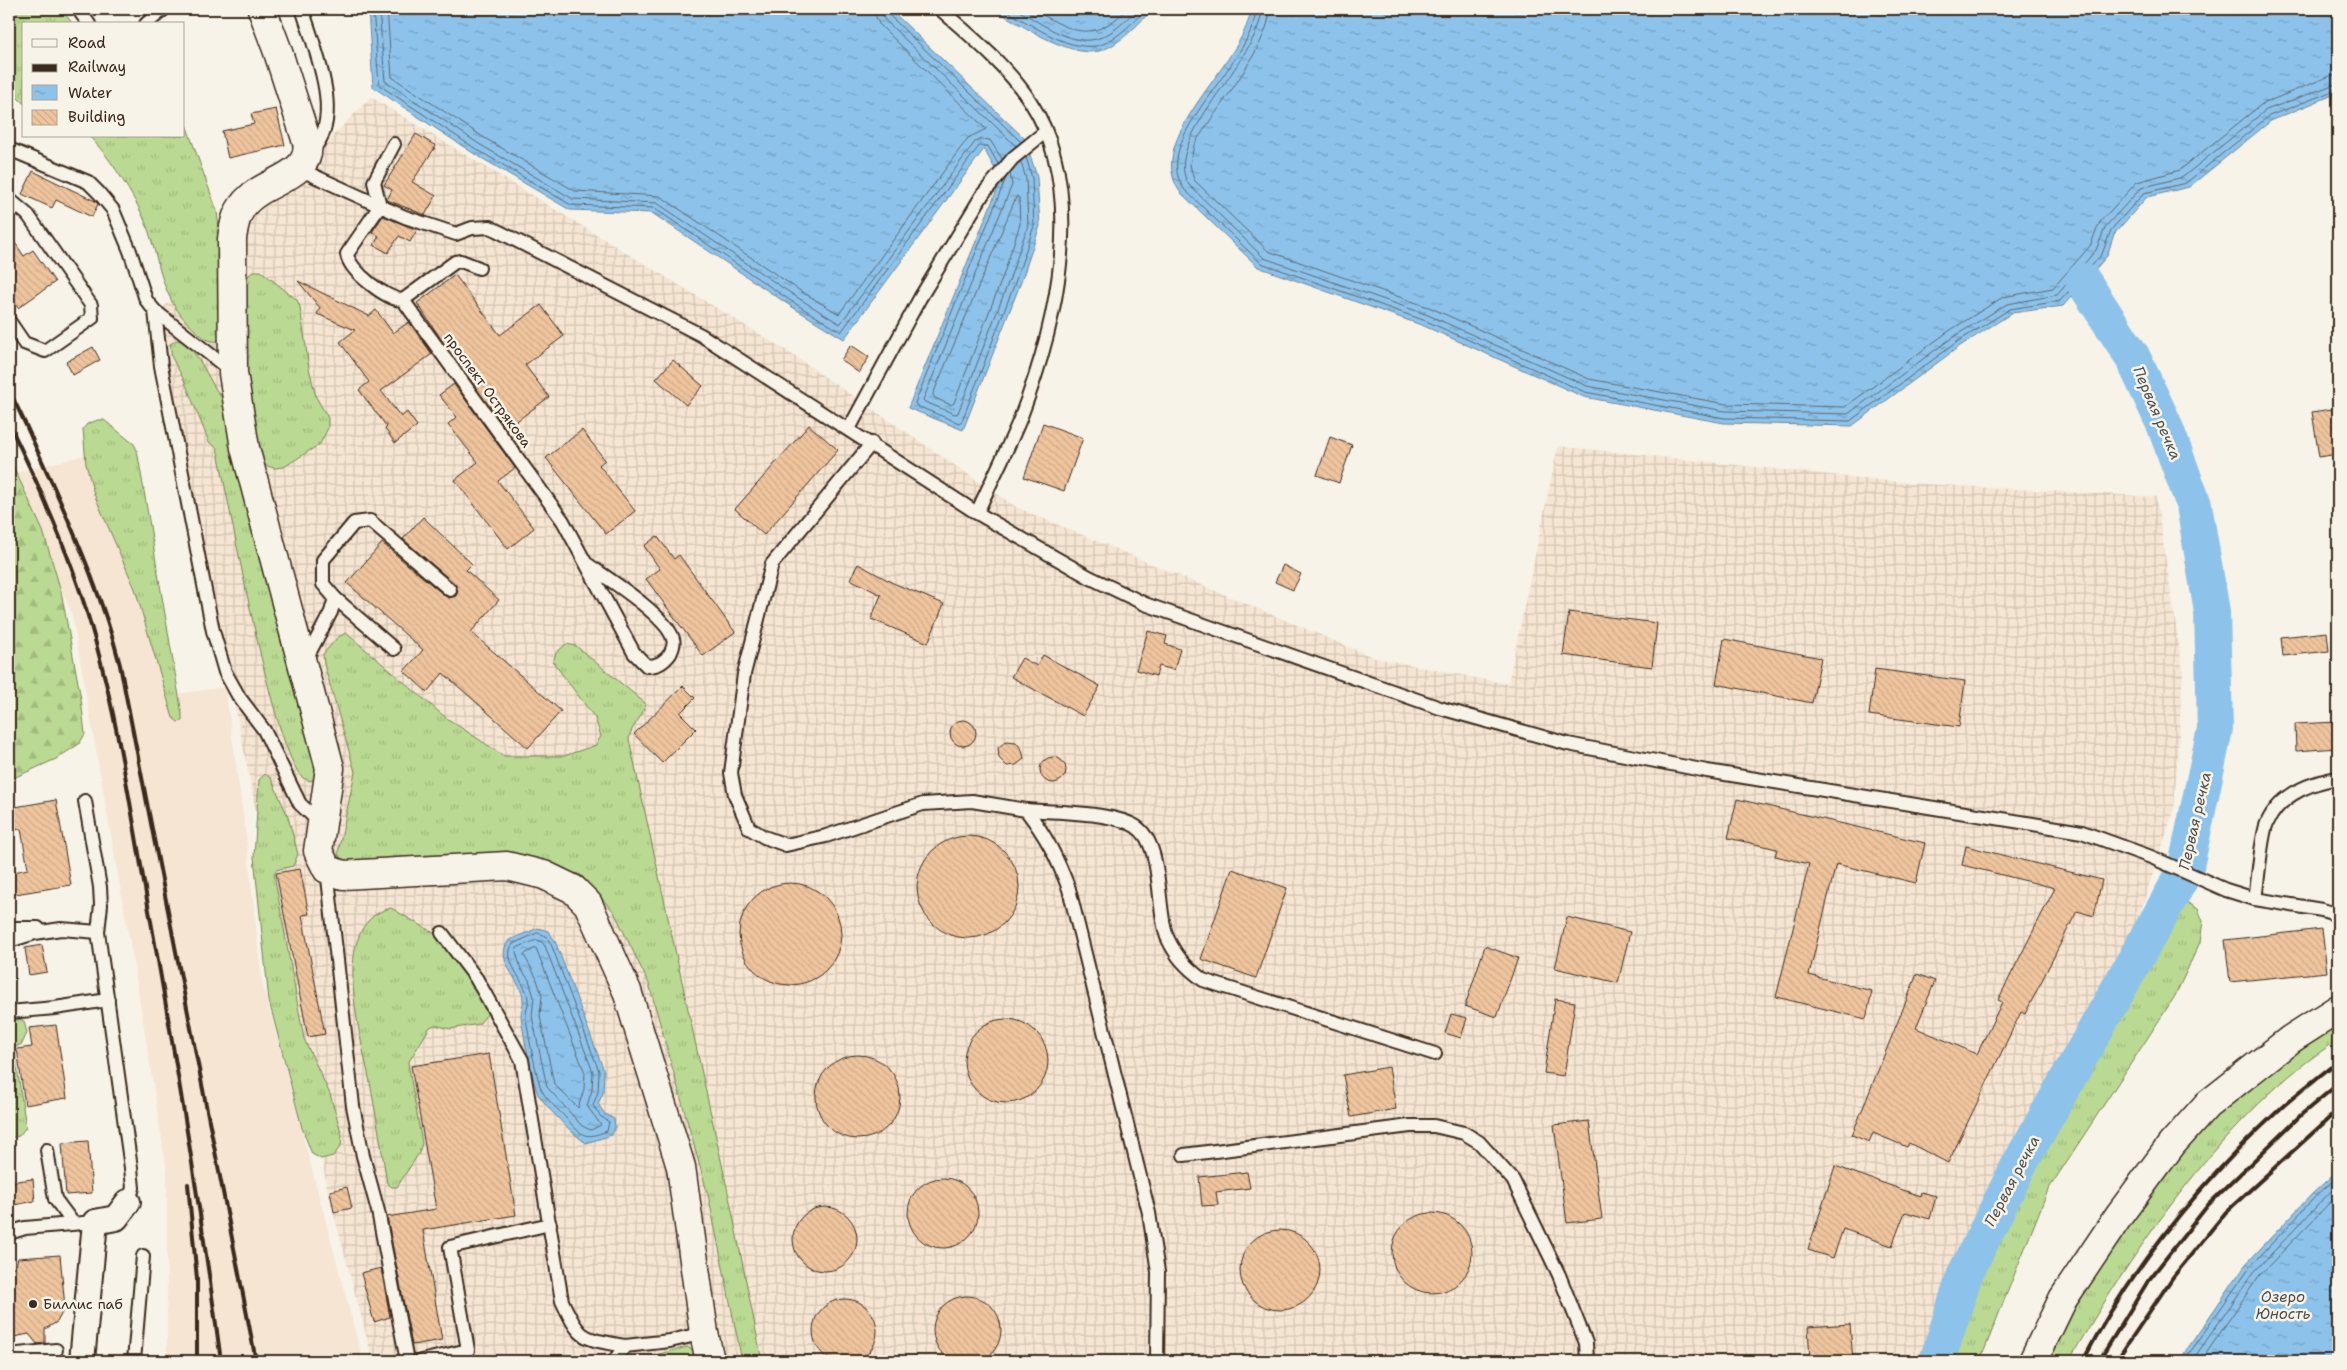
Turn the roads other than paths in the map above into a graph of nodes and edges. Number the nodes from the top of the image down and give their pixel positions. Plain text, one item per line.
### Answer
1 (78, 9) edge
2 (164, 9) edge
3 (262, 9) edge
4 (940, 9) edge
5 (302, 11) dead end
6 (88, 22) edge
7 (148, 22) edge
8 (1045, 132) junction
9 (394, 144) dead end
10 (9, 149) edge
11 (304, 161) junction
12 (9, 199) edge
13 (380, 206) junction
14 (479, 268) dead end
15 (403, 300) junction
16 (155, 311) junction
17 (9, 321) edge
18 (233, 373) junction
19 (849, 429) junction
20 (872, 443) junction
21 (977, 513) junction
22 (587, 564) junction
23 (450, 590) dead end
24 (335, 598) junction
25 (394, 649) dead end
26 (303, 666) junction
27 (2338, 778) edge
28 (86, 801) dead end
29 (1026, 810) junction
30 (322, 822) junction
31 (327, 869) junction
32 (2255, 899) junction
33 (2338, 915) edge
34 (9, 925) edge
35 (50, 931) junction
36 (98, 932) junction
37 (442, 933) dead end
38 (9, 941) edge
39 (108, 1000) junction
40 (2338, 1008) edge
41 (9, 1012) edge
42 (1435, 1054) dead end
43 (47, 1150) dead end
44 (1184, 1155) dead end
45 (128, 1202) joint
46 (84, 1222) junction
47 (550, 1224) junction
48 (9, 1233) edge
49 (143, 1256) dead end
50 (704, 1333) junction
51 (625, 1346) junction
52 (56, 1350) dead end
53 (9, 1355) edge
54 (82, 1361) edge
55 (134, 1361) edge
56 (407, 1361) edge
57 (420, 1361) edge
58 (614, 1361) edge
59 (710, 1361) edge
60 (1158, 1361) edge
61 (1587, 1361) edge
62 (2033, 1361) edge

1 - 6 lane
2 - 7 lane
3 - 11 street
4 - 8 lane
5 - 11 lane
8 - 19 lane
8 - 21 lane
9 - 13 lane
10 - 16 lane
11 - 13 lane
11 - 18 street
12 - 17 lane
13 - 15 lane, проспект Острякова
13 - 19 lane
14 - 15 lane
15 - 22 lane, проспект Острякова
16 - 18 lane
16 - 30 lane
18 - 26 street
19 - 20 lane
20 - 21 lane
20 - 29 lane
21 - 32 lane
22 - 22 lane, проспект Острякова
23 - 24 lane
24 - 25 lane
24 - 26 lane
26 - 30 street
27 - 32 lane
28 - 36 lane
29 - 42 lane
29 - 60 lane
30 - 31 street
31 - 50 street
31 - 56 lane
32 - 33 lane
34 - 35 lane
35 - 36 lane
35 - 38 lane
36 - 39 lane
37 - 47 lane
39 - 41 lane
39 - 45 lane
40 - 62 street
43 - 46 lane
44 - 61 lane
45 - 46 street
46 - 48 lane
46 - 54 street
47 - 51 lane
47 - 57 lane
49 - 55 lane
50 - 51 lane
50 - 59 street
51 - 58 lane
52 - 53 lane

